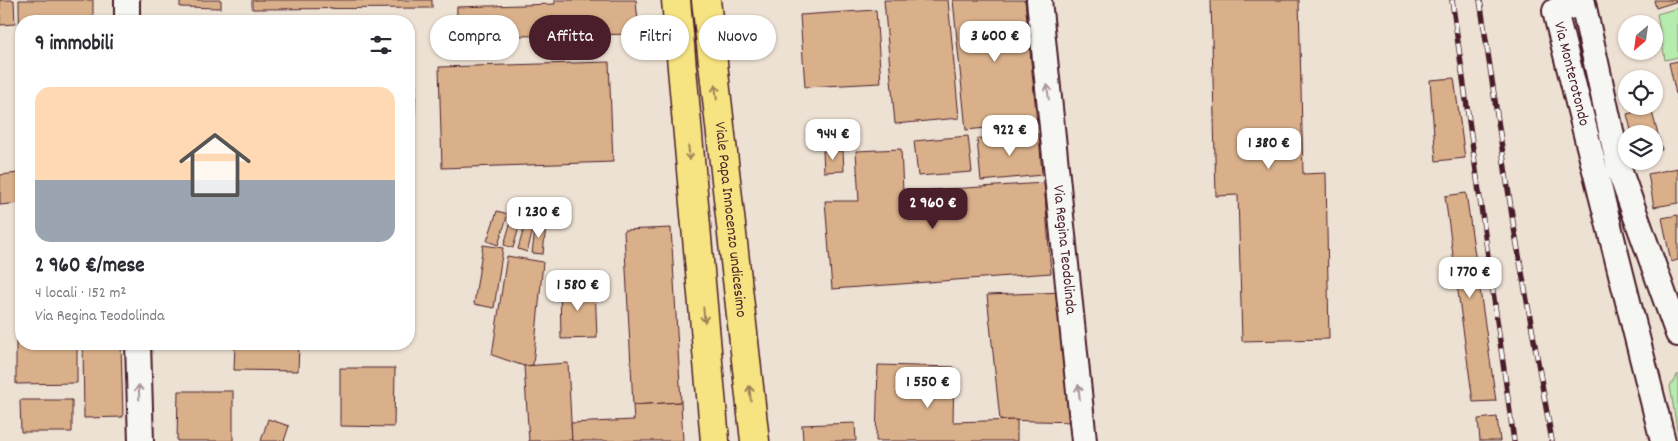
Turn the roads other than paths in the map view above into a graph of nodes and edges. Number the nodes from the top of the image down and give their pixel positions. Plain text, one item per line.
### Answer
1 (126, 0) edge
2 (676, 0) edge
3 (706, 0) edge
4 (1038, 0) edge
5 (127, 15) edge
6 (1678, 334) edge
7 (138, 350) edge
8 (141, 441) edge
9 (715, 441) edge
10 (755, 441) edge
11 (1084, 441) edge
12 (1663, 441) edge

1 - 5 street
2 -> 9 main road, Viale Papa Innocenzo undicesimo
10 -> 3 main road, Viale Papa Innocenzo undicesimo
11 -> 4 street, Via Regina Teodolinda
6 - 12 street, Via Monterotondo
8 -> 7 street

